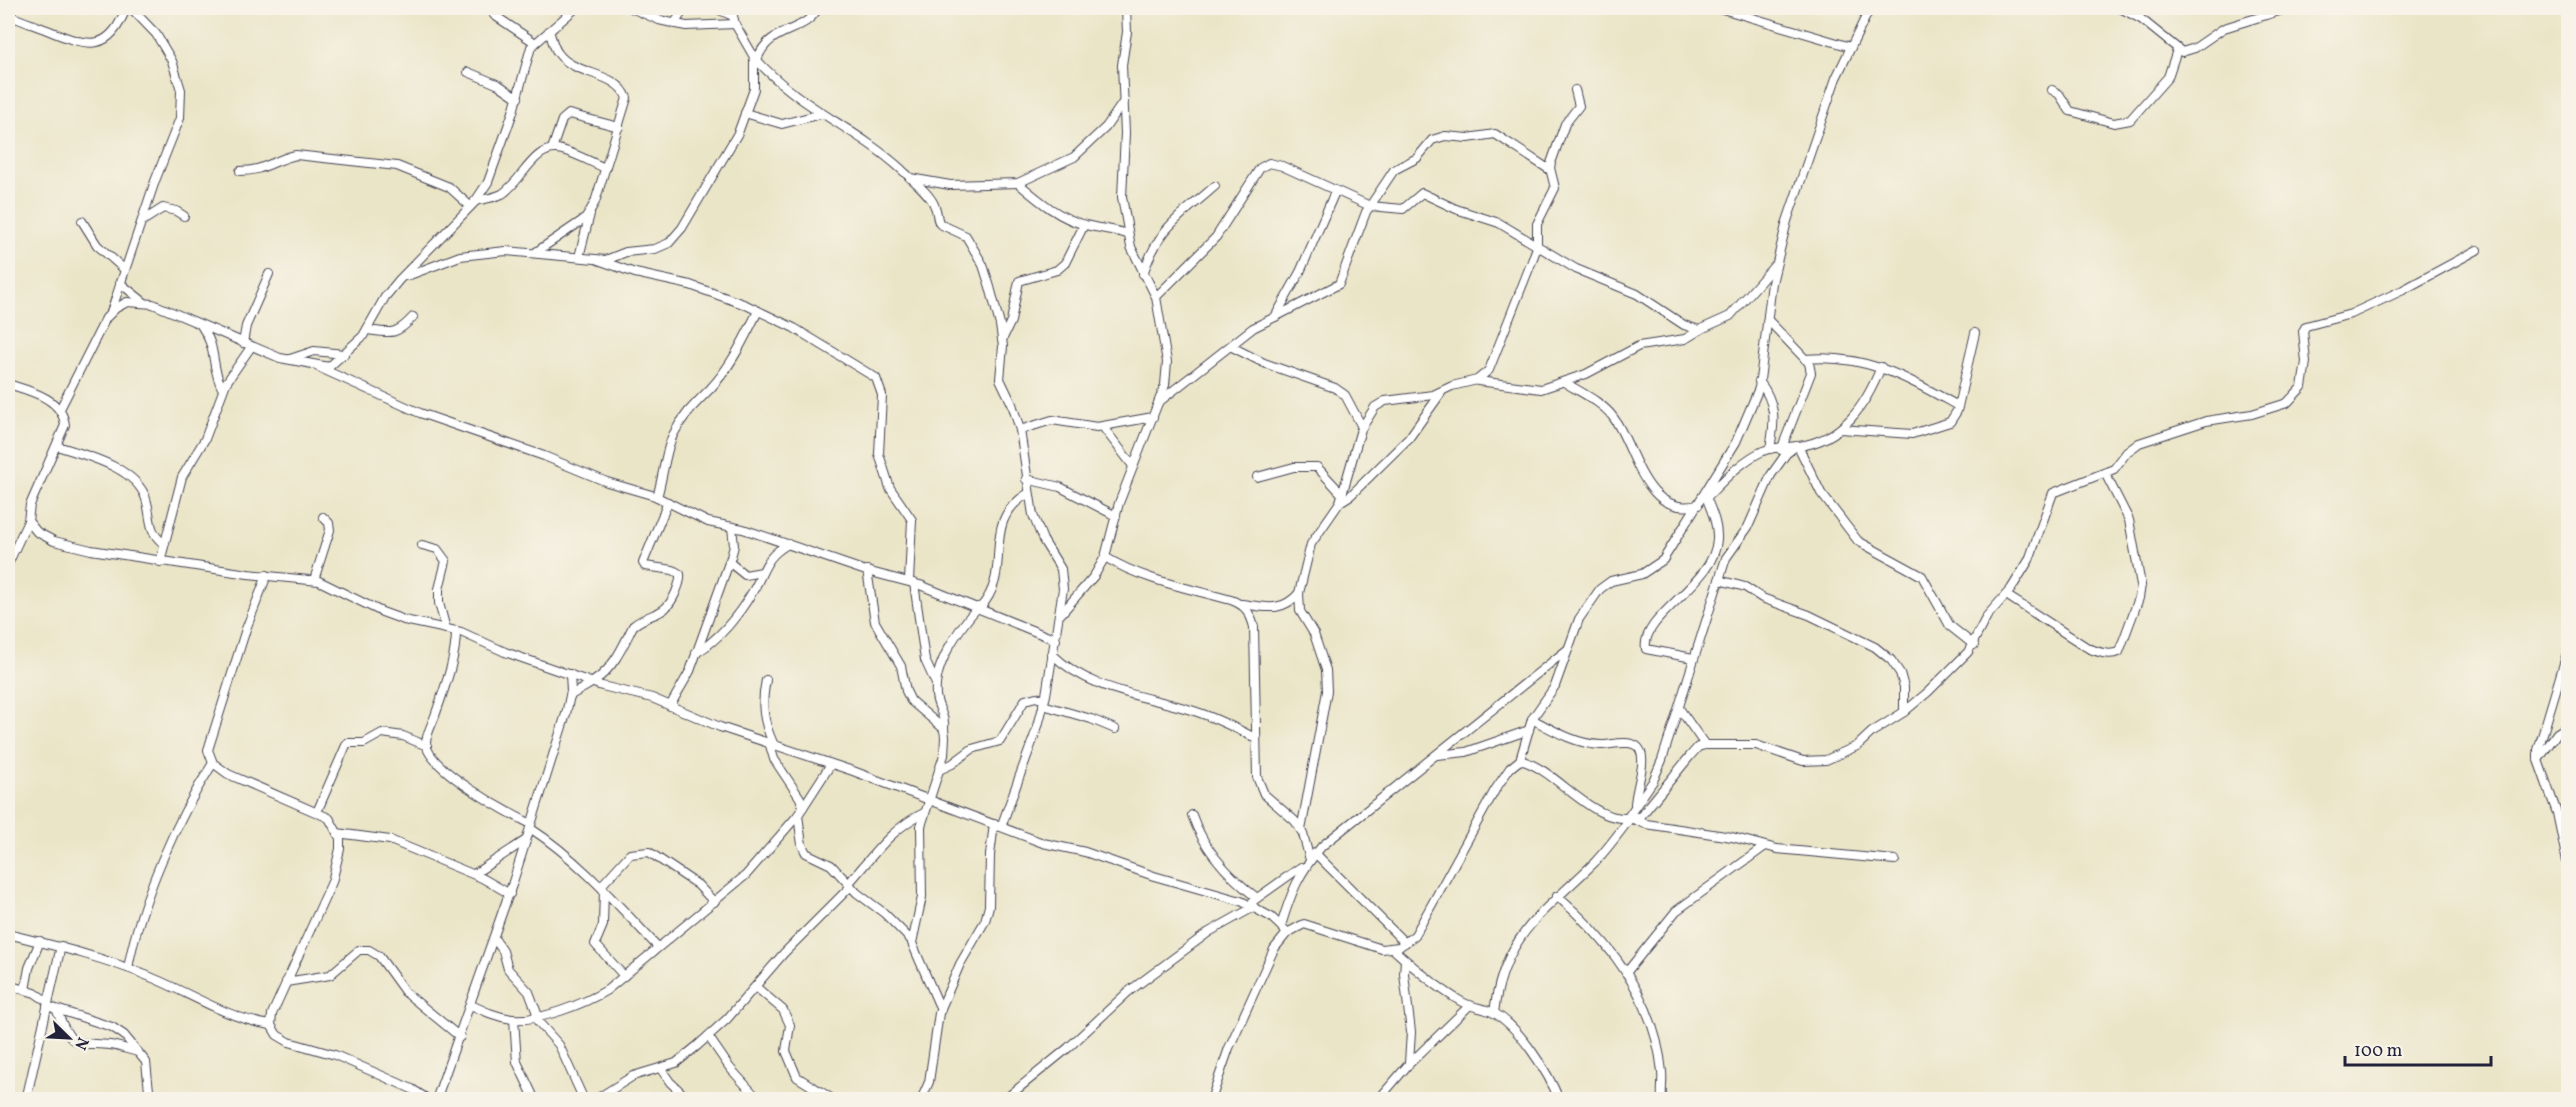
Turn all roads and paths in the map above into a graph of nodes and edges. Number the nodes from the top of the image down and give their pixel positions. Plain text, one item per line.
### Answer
1 (126, 8) edge
2 (131, 8) edge
3 (576, 8) edge
4 (631, 8) edge
5 (684, 8) edge
6 (716, 8) edge
7 (818, 8) edge
8 (1126, 8) edge
9 (1719, 8) edge
10 (1870, 8) edge
11 (2120, 8) edge
12 (2289, 8) edge
13 (8, 15) edge
14 (494, 15) dead end
15 (733, 16) edge
16 (674, 24) junction
17 (549, 31) junction
18 (534, 42) junction
19 (1851, 47) junction
20 (2177, 50) junction
21 (756, 58) junction
22 (468, 72) dead end
23 (1575, 90) dead end
24 (2052, 90) dead end
25 (518, 98) junction
26 (1124, 101) junction
27 (745, 113) junction
28 (821, 114) junction
29 (619, 127) junction
30 (552, 149) junction
31 (605, 168) junction
32 (1550, 170) junction
33 (240, 171) dead end
34 (910, 178) junction
35 (1018, 183) junction
36 (1215, 186) dead end
37 (1335, 192) junction
38 (473, 203) junction
39 (1370, 206) junction
40 (591, 210) junction
41 (184, 216) dead end
42 (144, 220) junction
43 (82, 221) dead end
44 (1084, 225) junction
45 (1127, 234) junction
46 (1537, 247) junction
47 (2477, 250) dead end
48 (536, 252) junction
49 (1552, 255) junction
50 (579, 257) junction
51 (596, 260) junction
52 (1532, 261) junction
53 (1776, 263) junction
54 (125, 270) junction
55 (268, 274) dead end
56 (1143, 274) junction
57 (399, 280) junction
58 (120, 283) junction
59 (1156, 297) junction
60 (145, 303) junction
61 (758, 311) junction
62 (111, 312) junction
63 (413, 317) dead end
64 (1275, 317) junction
65 (1767, 320) junction
66 (202, 327) junction
67 (367, 330) junction
68 (1700, 330) junction
69 (1975, 333) dead end
70 (1002, 341) junction
71 (247, 345) junction
72 (1232, 347) junction
73 (345, 354) junction
74 (1805, 359) junction
75 (289, 360) junction
76 (316, 366) junction
77 (1881, 367) junction
78 (1477, 381) junction
79 (1759, 381) junction
80 (1564, 382) junction
81 (8, 384) edge
82 (223, 390) junction
83 (1441, 393) junction
84 (1160, 401) junction
85 (1958, 406) junction
86 (60, 409) junction
87 (1153, 417) junction
88 (1103, 426) junction
89 (1362, 427) junction
90 (1840, 429) junction
91 (1020, 430) junction
92 (57, 446) junction
93 (1797, 446) junction
94 (1782, 447) junction
95 (1770, 449) junction
96 (1133, 466) junction
97 (2106, 473) junction
98 (1771, 475) junction
99 (1257, 477) dead end
100 (1026, 479) junction
101 (1029, 493) junction
102 (1706, 496) junction
103 (657, 497) junction
104 (1341, 498) junction
105 (668, 502) junction
106 (1698, 505) junction
107 (1116, 516) junction
108 (323, 517) dead end
109 (28, 521) junction
110 (732, 527) junction
111 (164, 544) junction
112 (788, 544) junction
113 (422, 545) dead end
114 (1104, 557) junction
115 (160, 562) junction
116 (729, 562) junction
117 (8, 564) edge
118 (867, 570) junction
119 (762, 572) junction
120 (267, 575) junction
121 (314, 580) junction
122 (1719, 580) junction
123 (912, 582) junction
124 (1299, 593) junction
125 (2006, 595) junction
126 (1242, 604) junction
127 (979, 607) junction
128 (1060, 615) junction
129 (446, 629) junction
130 (456, 631) junction
131 (1056, 640) junction
132 (1974, 645) junction
133 (1568, 648) junction
134 (2568, 650) edge
135 (696, 654) junction
136 (1052, 654) junction
137 (1693, 658) junction
138 (570, 674) junction
139 (766, 680) dead end
140 (593, 683) junction
141 (936, 684) junction
142 (570, 696) junction
143 (1044, 702) junction
144 (670, 706) junction
145 (1679, 708) junction
146 (1904, 712) junction
147 (1532, 719) junction
148 (2568, 726) edge
149 (1115, 729) dead end
150 (944, 730) junction
151 (1529, 730) junction
152 (1255, 738) junction
153 (771, 743) junction
154 (1705, 745) junction
155 (427, 746) junction
156 (1435, 755) junction
157 (1520, 760) junction
158 (2538, 760) junction
159 (213, 762) junction
160 (831, 764) junction
161 (939, 770) junction
162 (928, 800) junction
163 (1635, 805) junction
164 (800, 811) junction
165 (317, 812) junction
166 (924, 813) junction
167 (1192, 815) dead end
168 (1629, 820) junction
169 (998, 825) junction
170 (530, 826) junction
171 (1301, 830) junction
172 (337, 833) junction
173 (779, 838) junction
174 (801, 839) junction
175 (526, 840) junction
176 (1764, 847) junction
177 (1311, 859) junction
178 (1895, 860) dead end
179 (2568, 866) edge
180 (474, 874) junction
181 (850, 884) junction
182 (602, 888) junction
183 (510, 894) junction
184 (1557, 896) junction
185 (714, 902) junction
186 (1253, 903) junction
187 (1281, 926) junction
188 (1288, 933) junction
189 (8, 934) edge
190 (494, 938) junction
191 (40, 941) junction
192 (912, 942) junction
193 (1405, 943) junction
194 (61, 946) junction
195 (657, 946) junction
196 (1392, 948) junction
197 (1406, 960) junction
198 (128, 968) junction
199 (1626, 973) junction
200 (624, 976) junction
201 (286, 982) junction
202 (8, 985) edge
203 (756, 987) junction
204 (25, 990) junction
205 (47, 1004) junction
206 (471, 1005) junction
207 (1470, 1005) junction
208 (941, 1010) junction
209 (57, 1011) junction
210 (1494, 1013) junction
211 (536, 1016) junction
212 (514, 1020) junction
213 (272, 1025) junction
214 (708, 1036) junction
215 (460, 1037) junction
216 (138, 1052) junction
217 (1409, 1063) junction
218 (661, 1069) junction
219 (26, 1100) edge
220 (150, 1100) edge
221 (429, 1100) edge
222 (436, 1100) edge
223 (535, 1100) edge
224 (584, 1100) edge
225 (595, 1100) edge
226 (689, 1100) edge
227 (759, 1100) edge
228 (834, 1100) edge
229 (921, 1100) edge
230 (1004, 1100) edge
231 (1211, 1100) edge
232 (1378, 1100) edge
233 (1559, 1100) edge
234 (1662, 1100) edge

1 - 13 street
2 - 42 street
3 - 17 street
4 - 16 street
5 - 16 street
6 - 15 street
7 - 21 street
8 - 26 street
9 - 19 street
10 - 19 street
11 - 20 street
12 - 20 street
14 - 18 street
15 - 16 street
15 - 21 street
17 - 18 street
17 - 29 street
18 - 25 street
19 - 53 street
20 - 24 street
21 - 27 street
21 - 28 street
22 - 25 street
23 - 32 street
25 - 38 street
26 - 35 street
26 - 45 street
27 - 28 street
27 - 51 street
28 - 34 street
29 - 30 street
29 - 31 street
30 - 31 street
30 - 38 street
31 - 40 street
32 - 39 street
32 - 46 street
33 - 38 street
34 - 35 street
34 - 70 street
35 - 44 street
36 - 56 street
37 - 39 street
37 - 59 street
37 - 64 street
38 - 57 street
39 - 46 street
39 - 64 street
40 - 48 street
40 - 50 street
41 - 42 street
42 - 54 street
43 - 54 street
44 - 45 street
44 - 70 street
45 - 56 street
46 - 49 street
46 - 52 street
47 - 97 street
48 - 50 street
48 - 57 street
49 - 52 street
49 - 68 street
50 - 51 street
51 - 61 street
52 - 78 street
53 - 65 street
53 - 68 street
54 - 58 street
55 - 71 street
56 - 59 street
57 - 67 street
58 - 60 street
58 - 62 street
59 - 84 street
60 - 62 street
60 - 66 street
61 - 103 street
61 - 123 street
62 - 86 street
63 - 67 street
64 - 72 street
65 - 74 street
65 - 79 street
66 - 71 street
66 - 82 street
67 - 73 street
68 - 80 street
69 - 85 street
70 - 91 street
71 - 75 street
71 - 82 street
72 - 84 street
72 - 89 street
73 - 75 street
73 - 76 street
74 - 77 street
74 - 94 street
75 - 76 street
76 - 103 street
77 - 85 street
77 - 90 street
78 - 80 street
78 - 83 street
79 - 95 street
79 - 102 street
80 - 106 street
81 - 86 street
82 - 111 street
83 - 89 street
83 - 104 street
84 - 87 street
85 - 90 street
86 - 92 street
87 - 88 street
87 - 96 street
88 - 91 street
88 - 96 street
89 - 104 street
90 - 93 street
91 - 100 street
92 - 109 street
92 - 111 street
93 - 94 street
93 - 98 street
93 - 132 street
94 - 95 street
94 - 98 street
95 - 102 street
96 - 107 street
97 - 125 street
97 - 125 street
98 - 122 street
99 - 104 street
100 - 101 street
100 - 107 street
101 - 127 street
101 - 128 street
102 - 106 street
102 - 137 street
103 - 105 street
104 - 124 street
105 - 110 street
105 - 140 street
106 - 133 street
107 - 114 street
108 - 121 street
109 - 115 street
109 - 117 street
110 - 112 street
110 - 116 street
111 - 115 street
112 - 118 street
112 - 119 street
113 - 129 street
114 - 126 street
114 - 128 street
115 - 120 street
116 - 119 street
116 - 135 street
118 - 123 street
118 - 150 street
119 - 135 street
120 - 121 street
120 - 159 street
121 - 129 street
122 - 137 street
122 - 146 street
123 - 127 street
123 - 141 street
124 - 126 street
124 - 171 street
125 - 132 street
126 - 152 street
127 - 131 street
127 - 141 street
128 - 131 street
129 - 130 street
130 - 138 street
130 - 155 street
131 - 136 street
132 - 146 street
133 - 147 street
133 - 156 street
134 - 158 street
135 - 144 street
136 - 143 street
136 - 152 street
137 - 145 street
138 - 140 street
138 - 142 street
139 - 153 street
140 - 142 street
140 - 144 street
141 - 150 street
142 - 170 street
143 - 149 street
143 - 161 street
143 - 169 street
144 - 153 street
145 - 154 street
145 - 163 street
146 - 154 street
147 - 151 street
147 - 163 street
148 - 158 street
150 - 161 street
151 - 156 street
151 - 157 street
152 - 171 street
153 - 160 street
153 - 164 street
154 - 168 street
155 - 165 street
155 - 170 street
156 - 177 street
157 - 168 street
157 - 193 street
158 - 179 street
159 - 165 street
159 - 198 street
160 - 162 street
160 - 164 street
161 - 162 street
162 - 166 street
162 - 169 street
163 - 168 street
164 - 173 street
164 - 174 street
165 - 172 street
166 - 181 street
166 - 192 street
167 - 186 street
168 - 176 street
168 - 184 street
169 - 186 street
169 - 208 street
170 - 175 street
170 - 182 street
171 - 177 street
172 - 180 street
172 - 201 street
173 - 174 street
173 - 185 street
174 - 181 street
175 - 180 street
175 - 183 street
176 - 178 street
176 - 199 street
177 - 186 street
177 - 187 street
177 - 193 street
180 - 183 street
181 - 192 street
181 - 203 street
182 - 185 street
182 - 195 street
182 - 200 street
183 - 190 street
184 - 199 street
184 - 210 street
185 - 195 street
186 - 187 street
186 - 230 street
187 - 188 street
188 - 196 street
188 - 231 street
189 - 191 street
190 - 206 street
190 - 211 street
191 - 194 street
191 - 204 street
192 - 208 street
193 - 196 street
194 - 198 street
194 - 205 street
195 - 200 street
196 - 197 street
197 - 207 street
197 - 217 street
198 - 213 street
199 - 234 street
200 - 211 street
201 - 213 street
201 - 215 street
202 - 204 street
203 - 214 street
203 - 228 street
204 - 205 street
205 - 209 street
205 - 219 street
206 - 212 street
206 - 215 street
207 - 210 street
207 - 217 street
208 - 229 street
209 - 216 street
209 - 216 street
210 - 233 street
211 - 212 street
211 - 224 street
212 - 223 street
213 - 221 street
214 - 218 street
214 - 227 street
215 - 222 street
216 - 220 street
217 - 232 street
218 - 225 street
218 - 226 street

